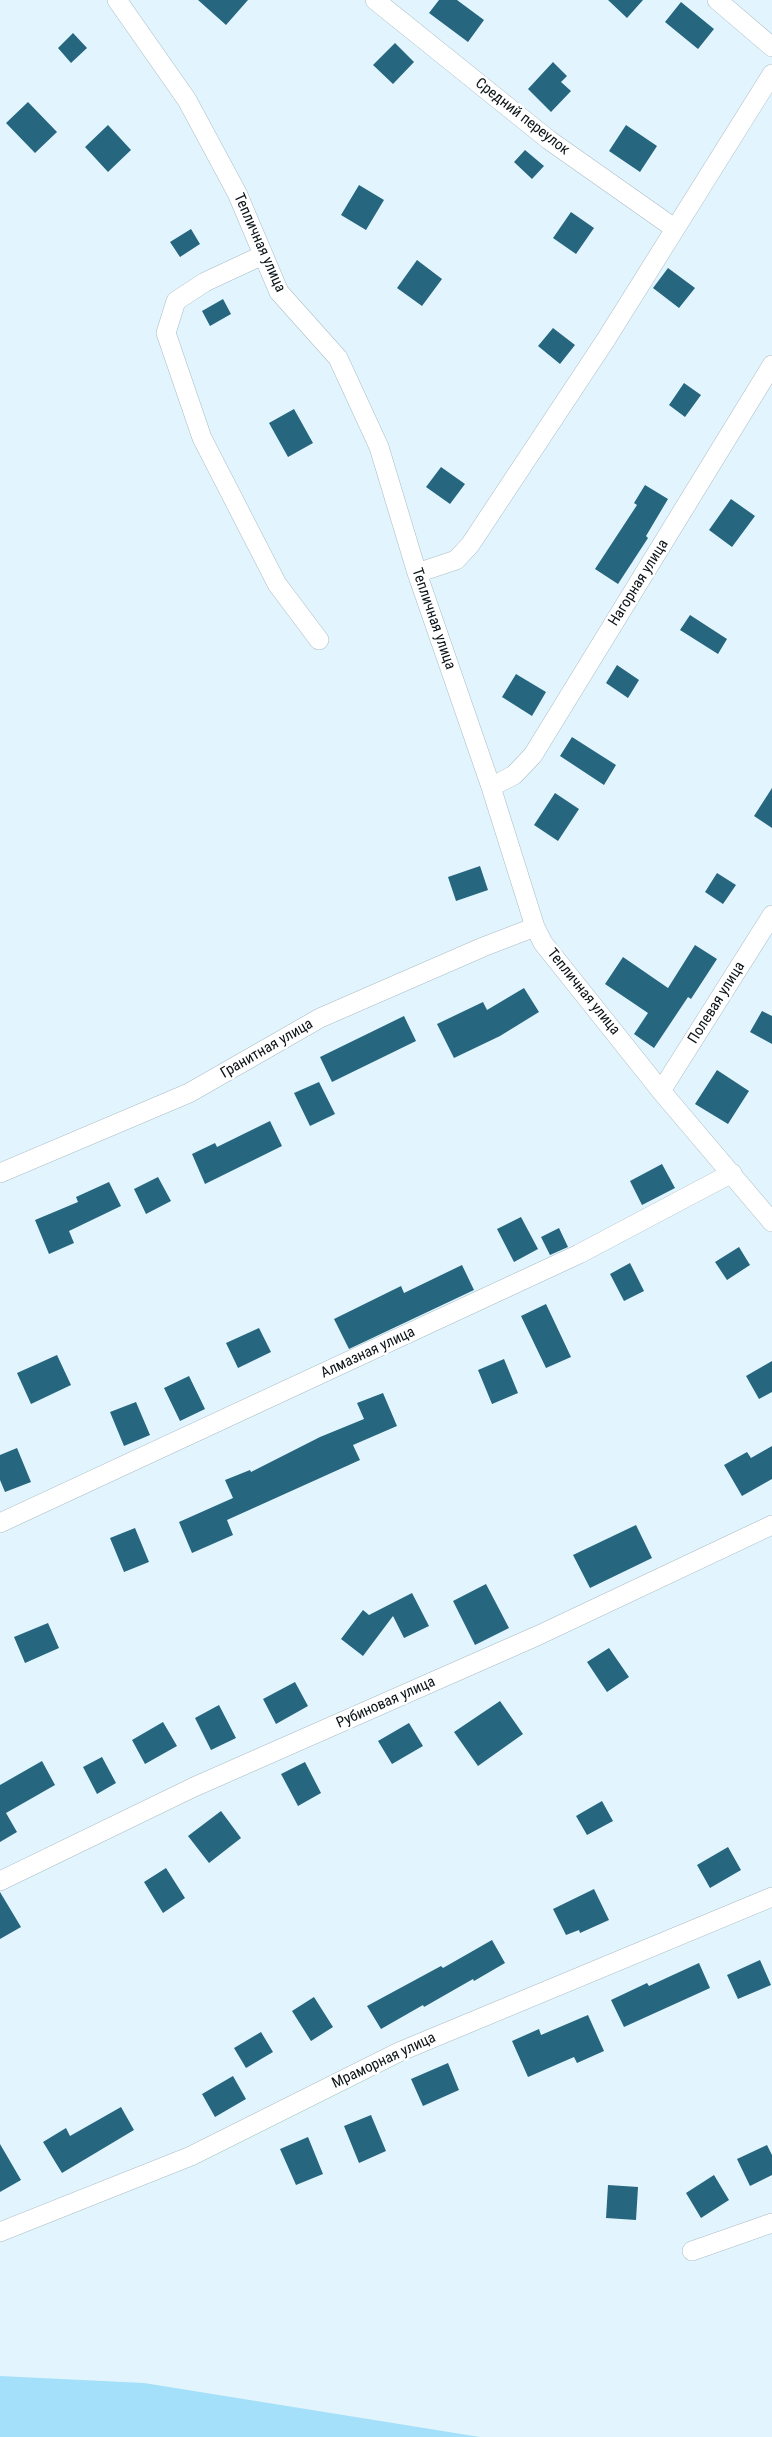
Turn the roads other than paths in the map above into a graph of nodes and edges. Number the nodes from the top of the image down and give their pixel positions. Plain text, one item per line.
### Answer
1 (116, 0) edge
2 (375, 0) edge
3 (717, 0) edge
4 (772, 47) edge
5 (772, 74) edge
6 (674, 228) junction
7 (263, 254) junction
8 (772, 365) edge
9 (417, 574) junction
10 (319, 640) dead end
11 (491, 787) junction
12 (772, 915) edge
13 (535, 927) junction
14 (662, 1091) junction
15 (0, 1173) edge
16 (732, 1173) junction
17 (772, 1222) edge
18 (0, 1523) edge
19 (772, 1524) edge
20 (0, 1880) edge
21 (772, 1897) edge
22 (772, 2224) edge
23 (0, 2232) edge
24 (692, 2251) dead end

1 - 7 street, Тепличная улица
2 - 6 street, Средний переулок
3 - 4 street
5 - 6 street
6 - 9 street
7 - 9 street, Тепличная улица
7 - 10 street
8 - 11 street, Нагорная улица
9 - 11 street, Тепличная улица
11 - 13 street, Тепличная улица
12 - 14 street, Полевая улица
13 - 14 street, Тепличная улица
13 - 15 street, Гранитная улица
14 - 16 street, Тепличная улица
16 - 17 street, Тепличная улица
16 - 18 street, Алмазная улица
19 - 20 street, Рубиновая улица
21 - 23 street, Мраморная улица
22 - 24 street

